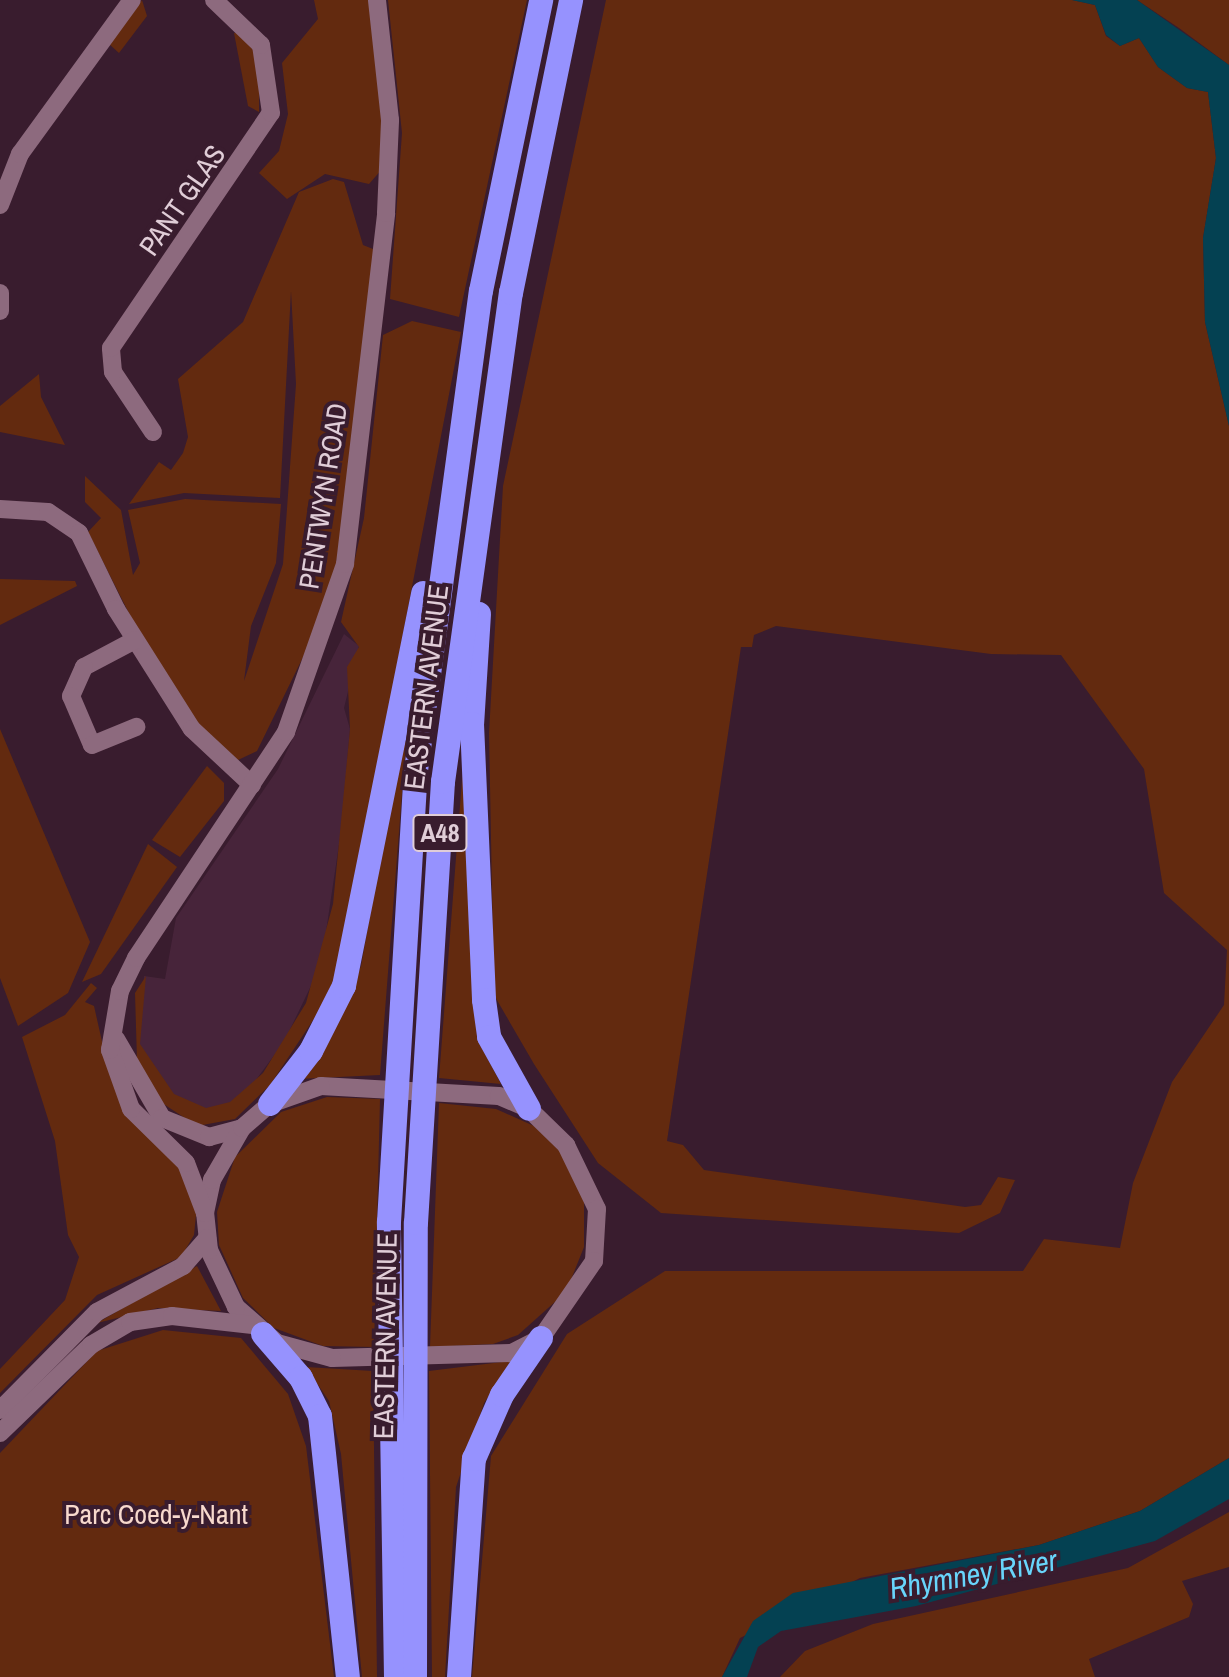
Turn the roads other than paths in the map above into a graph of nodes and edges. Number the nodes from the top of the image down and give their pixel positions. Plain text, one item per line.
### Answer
1 (132, 0) edge
2 (214, 0) edge
3 (377, 0) edge
4 (541, 0) edge
5 (571, 0) edge
6 (0, 205) edge
7 (0, 293) edge
8 (0, 311) edge
9 (153, 432) dead end
10 (0, 509) edge
11 (443, 543) junction
12 (472, 548) junction
13 (135, 640) junction
14 (136, 727) dead end
15 (252, 785) junction
16 (116, 1039) junction
17 (270, 1104) junction
18 (529, 1109) junction
19 (242, 1128) junction
20 (205, 1213) junction
21 (207, 1238) junction
22 (258, 1329) junction
23 (541, 1338) junction
24 (0, 1410) edge
25 (0, 1433) edge
26 (348, 1677) edge
27 (396, 1677) edge
28 (415, 1677) edge
29 (459, 1677) edge

1 - 6 street
2 - 9 street, PANT GLAS
3 - 15 street, PENTWYN ROAD
4 - 11 highway, EASTERN AVENUE / A48
5 - 12 highway, EASTERN AVENUE / A48
7 - 8 street
10 - 13 street
11 - 17 highway
11 - 27 highway, EASTERN AVENUE / A48
12 - 18 highway
12 - 28 highway, EASTERN AVENUE / A48
13 - 14 street
13 - 15 street
15 - 16 street, PENTWYN ROAD
16 - 19 street
16 - 20 street, PENTWYN ROAD
17 - 18 street
17 - 19 street
18 - 23 street
19 - 20 street
20 - 21 street
21 - 22 street
21 - 24 street
22 - 23 street
22 - 25 street
22 - 26 highway
23 - 29 highway

